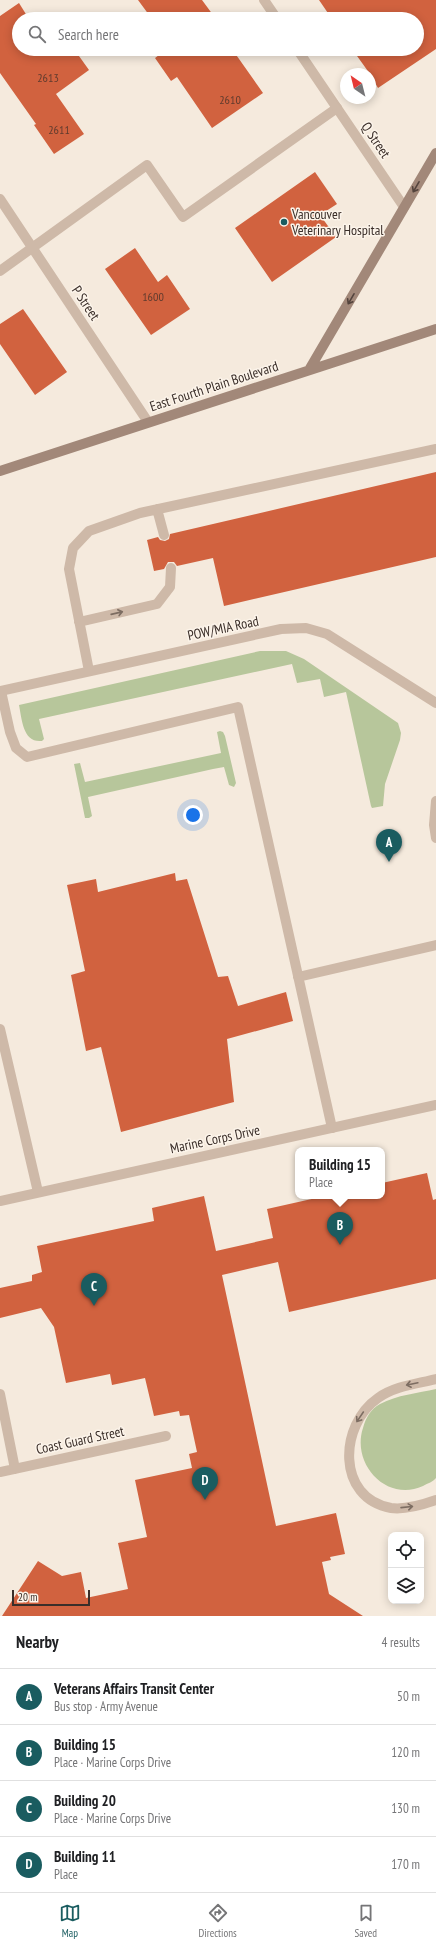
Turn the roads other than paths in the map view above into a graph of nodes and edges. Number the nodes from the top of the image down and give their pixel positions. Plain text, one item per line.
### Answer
1 (264, 0) edge
2 (272, 12) edge
3 (302, 56) edge
4 (337, 108) junction
5 (436, 153) edge
6 (0, 199) edge
7 (404, 207) junction
8 (33, 248) junction
9 (0, 271) edge
10 (436, 329) edge
11 (309, 370) junction
12 (148, 422) junction
13 (436, 449) edge
14 (0, 470) edge
15 (157, 509) junction
16 (164, 536) dead end
17 (171, 568) dead end
18 (79, 622) junction
19 (89, 671) junction
20 (0, 691) edge
21 (436, 703) edge
22 (436, 801) edge
23 (436, 838) edge
24 (436, 945) edge
25 (298, 977) junction
26 (0, 1029) edge
27 (436, 1105) edge
28 (332, 1128) junction
29 (38, 1192) junction
30 (0, 1201) edge
31 (436, 1379) edge
32 (0, 1394) edge
33 (166, 1436) dead end
34 (15, 1469) junction
35 (0, 1472) edge
36 (436, 1500) edge

1 - 2 street
3 - 4 street, Q Street
4 - 7 street, Q Street
4 - 8 street
5 -> 7 main road
6 - 8 street, P Street
7 -> 11 main road
8 - 9 street
8 - 12 street, P Street
10 - 11 main road, East Fourth Plain Boulevard
11 - 12 main road, East Fourth Plain Boulevard
12 - 14 main road, East Fourth Plain Boulevard
13 - 15 street
15 - 16 street
15 - 18 street
18 -> 17 street
18 - 19 street
19 - 20 street, POW/MIA Road
19 - 21 street, POW/MIA Road
20 - 25 street
22 - 23 street
24 - 25 street
25 - 28 street
26 - 29 street
27 - 28 street, Marine Corps Drive
28 - 29 street, Marine Corps Drive
29 - 30 street, Marine Corps Drive
31 -> 36 street
32 - 34 street
33 - 34 street, Coast Guard Street
34 - 35 street, Coast Guard Street

